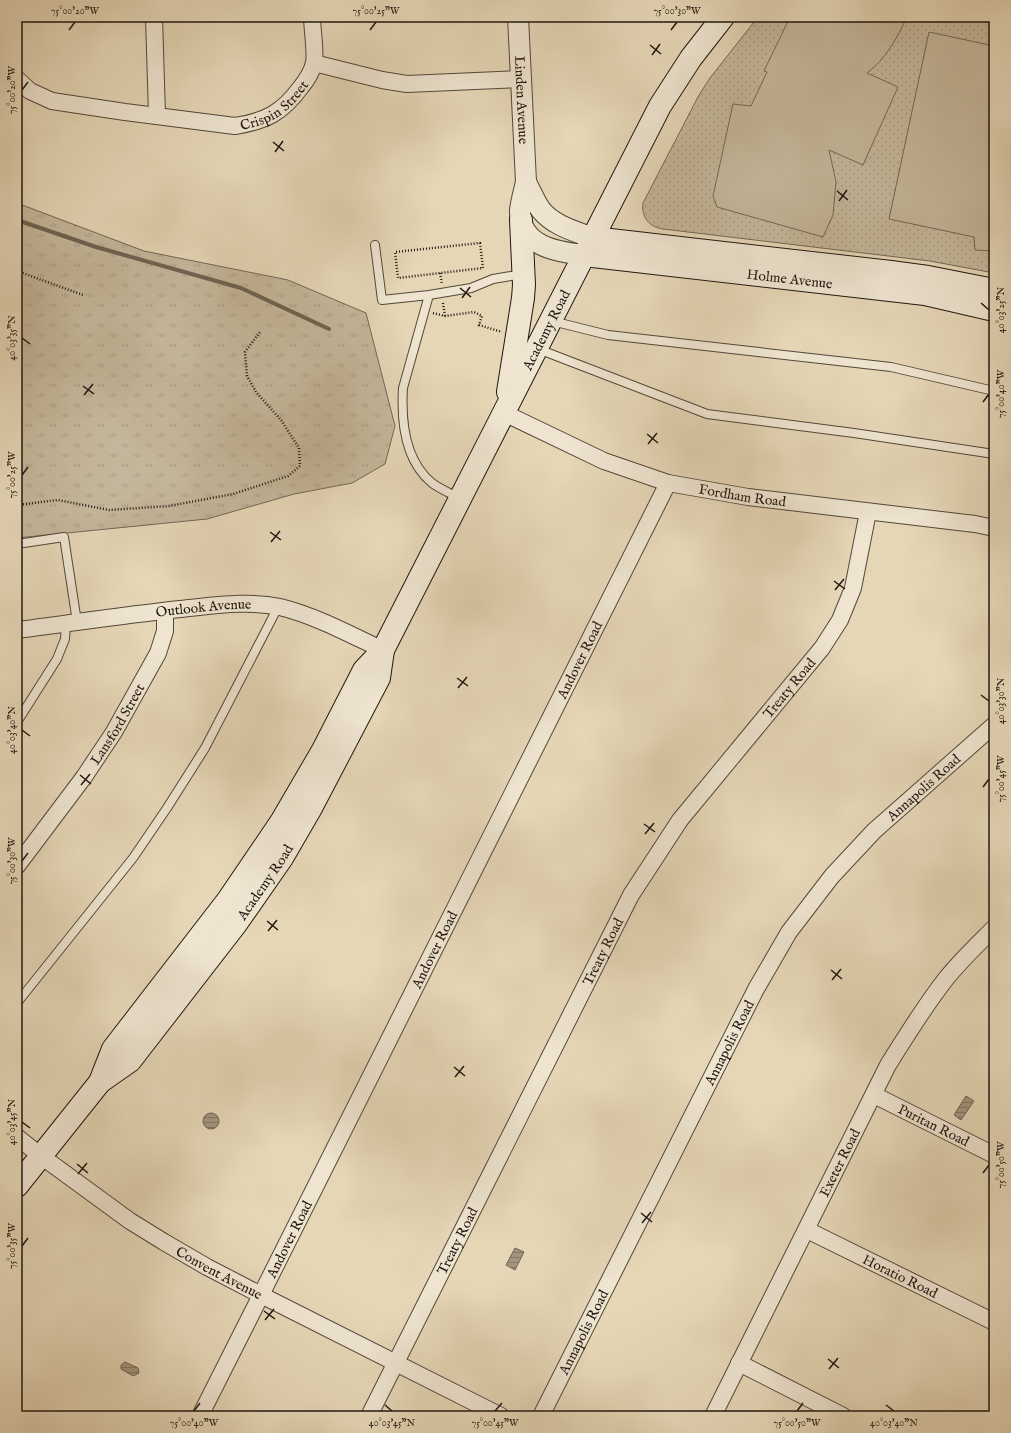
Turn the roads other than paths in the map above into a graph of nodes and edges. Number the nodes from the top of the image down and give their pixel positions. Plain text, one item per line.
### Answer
1 (154, 17) edge
2 (312, 17) edge
3 (518, 17) edge
4 (723, 17) edge
5 (314, 62) junction
6 (17, 79) edge
7 (521, 79) junction
8 (157, 115) junction
9 (526, 182) junction
10 (521, 220) junction
11 (375, 245) dead end
12 (588, 247) junction
13 (524, 274) junction
14 (994, 290) edge
15 (429, 295) junction
16 (994, 310) edge
17 (551, 321) junction
18 (537, 349) junction
19 (994, 390) edge
20 (504, 413) junction
21 (994, 454) edge
22 (668, 483) junction
23 (461, 499) junction
24 (868, 512) junction
25 (994, 528) edge
26 (17, 544) edge
27 (278, 607) junction
28 (165, 611) junction
29 (71, 623) junction
30 (17, 630) edge
31 (383, 650) junction
32 (17, 721) edge
33 (994, 724) edge
34 (17, 866) edge
35 (994, 928) edge
36 (17, 1003) edge
37 (874, 1095) junction
38 (17, 1137) edge
39 (994, 1155) edge
40 (40, 1156) junction
41 (17, 1186) edge
42 (807, 1230) junction
43 (261, 1295) junction
44 (994, 1322) edge
45 (396, 1363) junction
46 (739, 1364) junction
47 (200, 1416) edge
48 (369, 1416) edge
49 (501, 1416) edge
50 (541, 1416) edge
51 (713, 1416) edge
52 (844, 1416) edge

1 - 8 street
2 - 5 street
3 - 7 street, Linden Avenue
4 - 12 main road, Academy Road
5 - 7 street, Crispin Street
5 - 8 street, Crispin Street
6 - 8 street, Crispin Street
7 - 9 street, Linden Avenue
9 - 10 street, Linden Avenue
9 - 12 street, Linden Avenue
10 - 12 street
10 - 13 main road
11 - 15 lane
12 - 14 main road, Holme Avenue
12 - 16 main road, Holme Avenue
12 - 17 main road, Academy Road
13 - 15 lane
13 - 20 main road
15 - 23 lane
17 - 18 main road, Academy Road
17 - 19 lane
18 - 20 main road, Academy Road
18 - 21 lane
20 - 22 street, Fordham Road
20 - 23 main road, Academy Road
22 - 24 street, Fordham Road
22 - 43 street, Andover Road
23 - 31 main road, Academy Road
24 - 25 street, Fordham Road
24 - 45 street, Treaty Road
26 - 29 lane
27 - 28 street, Outlook Avenue
27 - 31 street, Outlook Avenue
27 - 36 lane
28 - 29 street, Outlook Avenue
28 - 34 street, Lansford Street
29 - 30 street, Outlook Avenue
29 - 32 lane
31 - 40 main road, Academy Road
33 - 50 street, Annapolis Road
35 - 37 street, Exeter Road
37 - 39 street, Puritan Road
37 - 42 street, Exeter Road
38 - 40 street, Convent Avenue
40 - 41 main road, Academy Road
40 - 43 street, Convent Avenue
42 - 44 street, Horatio Road
42 - 46 street, Exeter Road
43 - 45 street, Convent Avenue
43 - 47 street, Andover Road
45 - 48 street, Treaty Road
45 - 49 street, Convent Avenue
46 - 51 street, Exeter Road
46 - 52 street

